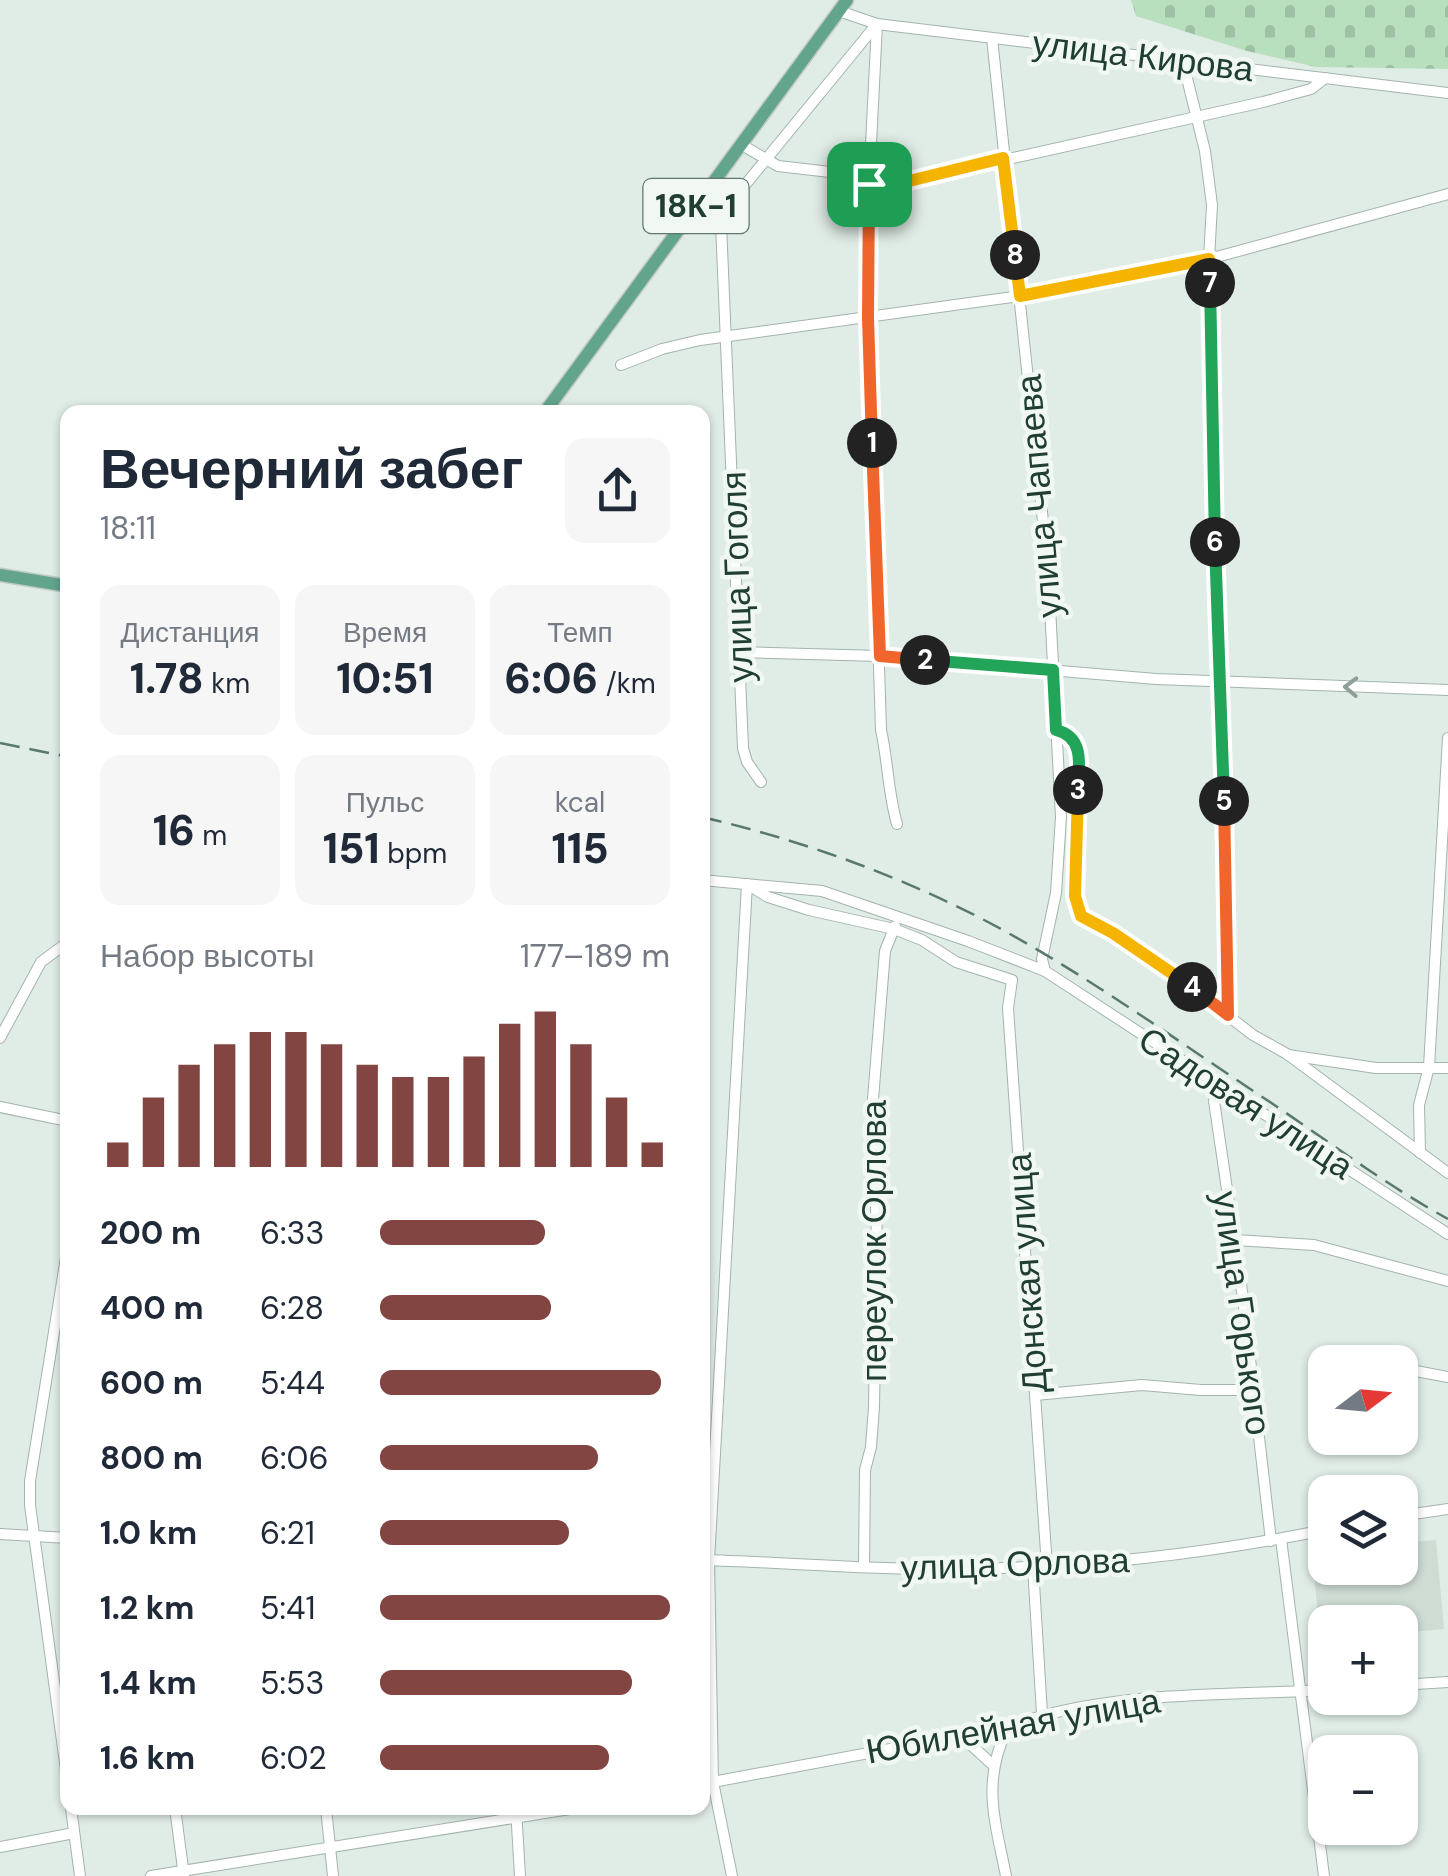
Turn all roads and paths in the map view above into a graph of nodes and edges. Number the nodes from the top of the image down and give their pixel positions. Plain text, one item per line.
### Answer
1 (843, 6) edge
2 (877, 24) junction
3 (992, 38) junction
4 (1182, 62) junction
5 (1325, 78) junction
6 (1448, 93) edge
7 (1198, 118) junction
8 (742, 145) junction
9 (1003, 158) junction
10 (766, 161) junction
11 (869, 184) junction
12 (709, 189) junction
13 (1448, 194) edge
14 (721, 224) junction
15 (1209, 259) junction
16 (1020, 296) junction
17 (868, 318) junction
18 (728, 336) junction
19 (621, 366) dead end
20 (550, 405) edge
21 (0, 575) edge
22 (60, 585) edge
23 (740, 652) junction
24 (880, 656) junction
25 (1053, 670) junction
26 (1222, 682) junction
27 (1448, 690) edge
28 (1056, 730) junction
29 (1448, 738) edge
30 (761, 782) dead end
31 (897, 824) dead end
32 (710, 881) edge
33 (747, 884) junction
34 (899, 916) junction
35 (894, 929) junction
36 (60, 948) edge
37 (1044, 972) junction
38 (1228, 1015) junction
39 (0, 1038) edge
40 (1288, 1054) junction
41 (1429, 1067) junction
42 (1448, 1068) edge
43 (1220, 1086) junction
44 (0, 1107) edge
45 (60, 1120) edge
46 (1420, 1152) junction
47 (1448, 1173) edge
48 (1448, 1234) edge
49 (1235, 1240) junction
50 (1448, 1281) edge
51 (60, 1295) edge
52 (1418, 1371) edge
53 (1448, 1377) edge
54 (1254, 1390) junction
55 (1035, 1395) junction
56 (710, 1494) edge
57 (1448, 1509) edge
58 (1418, 1513) edge
59 (1308, 1533) edge
60 (0, 1534) edge
61 (33, 1536) junction
62 (60, 1538) edge
63 (1276, 1540) junction
64 (710, 1560) edge
65 (1047, 1566) junction
66 (864, 1567) junction
67 (1033, 1567) junction
68 (1448, 1682) edge
69 (1418, 1684) edge
70 (1300, 1691) junction
71 (1308, 1691) edge
72 (1042, 1714) junction
73 (1008, 1727) junction
74 (60, 1728) edge
75 (960, 1735) junction
76 (993, 1765) junction
77 (710, 1783) edge
78 (710, 1791) edge
79 (72, 1815) edge
80 (176, 1815) edge
81 (327, 1815) edge
82 (504, 1815) edge
83 (516, 1815) edge
84 (74, 1833) junction
85 (331, 1845) junction
86 (0, 1847) edge
87 (183, 1873) edge
88 (80, 1876) edge
89 (151, 1876) edge
90 (333, 1876) edge
91 (520, 1876) edge
92 (732, 1876) edge
93 (1006, 1876) edge
94 (1324, 1876) edge

1 - 2 street, улица Кирова
1 - 8 main road, 18К-1
2 - 3 street, улица Кирова
2 - 10 street
2 - 11 street
3 - 4 street, улица Кирова
3 - 9 street, улица Чапаева
4 - 5 street, улица Кирова
4 - 7 street
5 - 6 street, улица Кирова
5 - 7 street
7 - 9 street
7 - 15 street
8 - 10 street
8 - 12 main road, 18К-1
9 - 11 street
9 - 16 street, улица Чапаева
10 - 11 street
10 - 14 street
11 - 17 street
12 - 14 street, улица Гоголя
12 - 20 main road, 18К-1
13 - 15 street
14 - 18 street, улица Гоголя
15 - 16 street
15 - 26 street
16 - 17 street
16 - 25 street, улица Чапаева
17 - 18 street
17 - 24 street
18 - 19 street
18 - 23 street, улица Гоголя
21 - 22 main road
23 - 24 street
23 - 30 street, улица Гоголя
24 - 25 street
24 - 31 street
25 - 26 street
25 - 28 street, улица Чапаева
27 -> 26 street
26 - 38 street
28 - 37 street, улица Чапаева
28 - 38 street
29 - 41 street
32 - 33 street, Садовая улица
33 - 34 street, Садовая улица
33 - 35 street
33 - 56 street
34 - 35 street, переулок Орлова
34 - 37 street, Садовая улица
35 - 55 street, Донская улица
35 - 66 street, переулок Орлова
36 - 39 street
37 - 43 street, Садовая улица
38 - 40 street
40 - 41 street
40 - 46 street
41 - 42 street
41 - 46 street
43 - 48 street, Садовая улица
43 - 49 street, улица Горького
44 - 45 street
46 - 47 street
49 - 50 street
49 - 54 street, улица Горького
51 - 61 street
52 - 53 street
54 - 55 street
54 - 63 street, улица Горького
55 - 65 street, Донская улица
57 - 58 street
59 - 63 street, улица Орлова
60 - 61 street
61 - 62 street
61 - 74 street
63 - 65 street, улица Орлова
63 - 70 street, улица Горького
64 - 66 street, улица Орлова
65 - 67 street, улица Орлова
66 - 67 street, улица Орлова
67 - 72 street
68 - 69 street
70 - 71 street, Юбилейная улица
70 - 72 street, Юбилейная улица
70 - 94 street, улица Горького
72 - 73 street, Юбилейная улица
73 - 75 street, Юбилейная улица
73 - 76 street
75 - 76 street
75 - 77 street, Юбилейная улица
76 - 93 street
78 - 92 street
79 - 84 street
80 - 87 street
81 - 85 street
82 - 85 street
83 - 91 street
84 - 86 street
84 - 88 street
85 - 87 street
85 - 90 street
87 - 89 street

